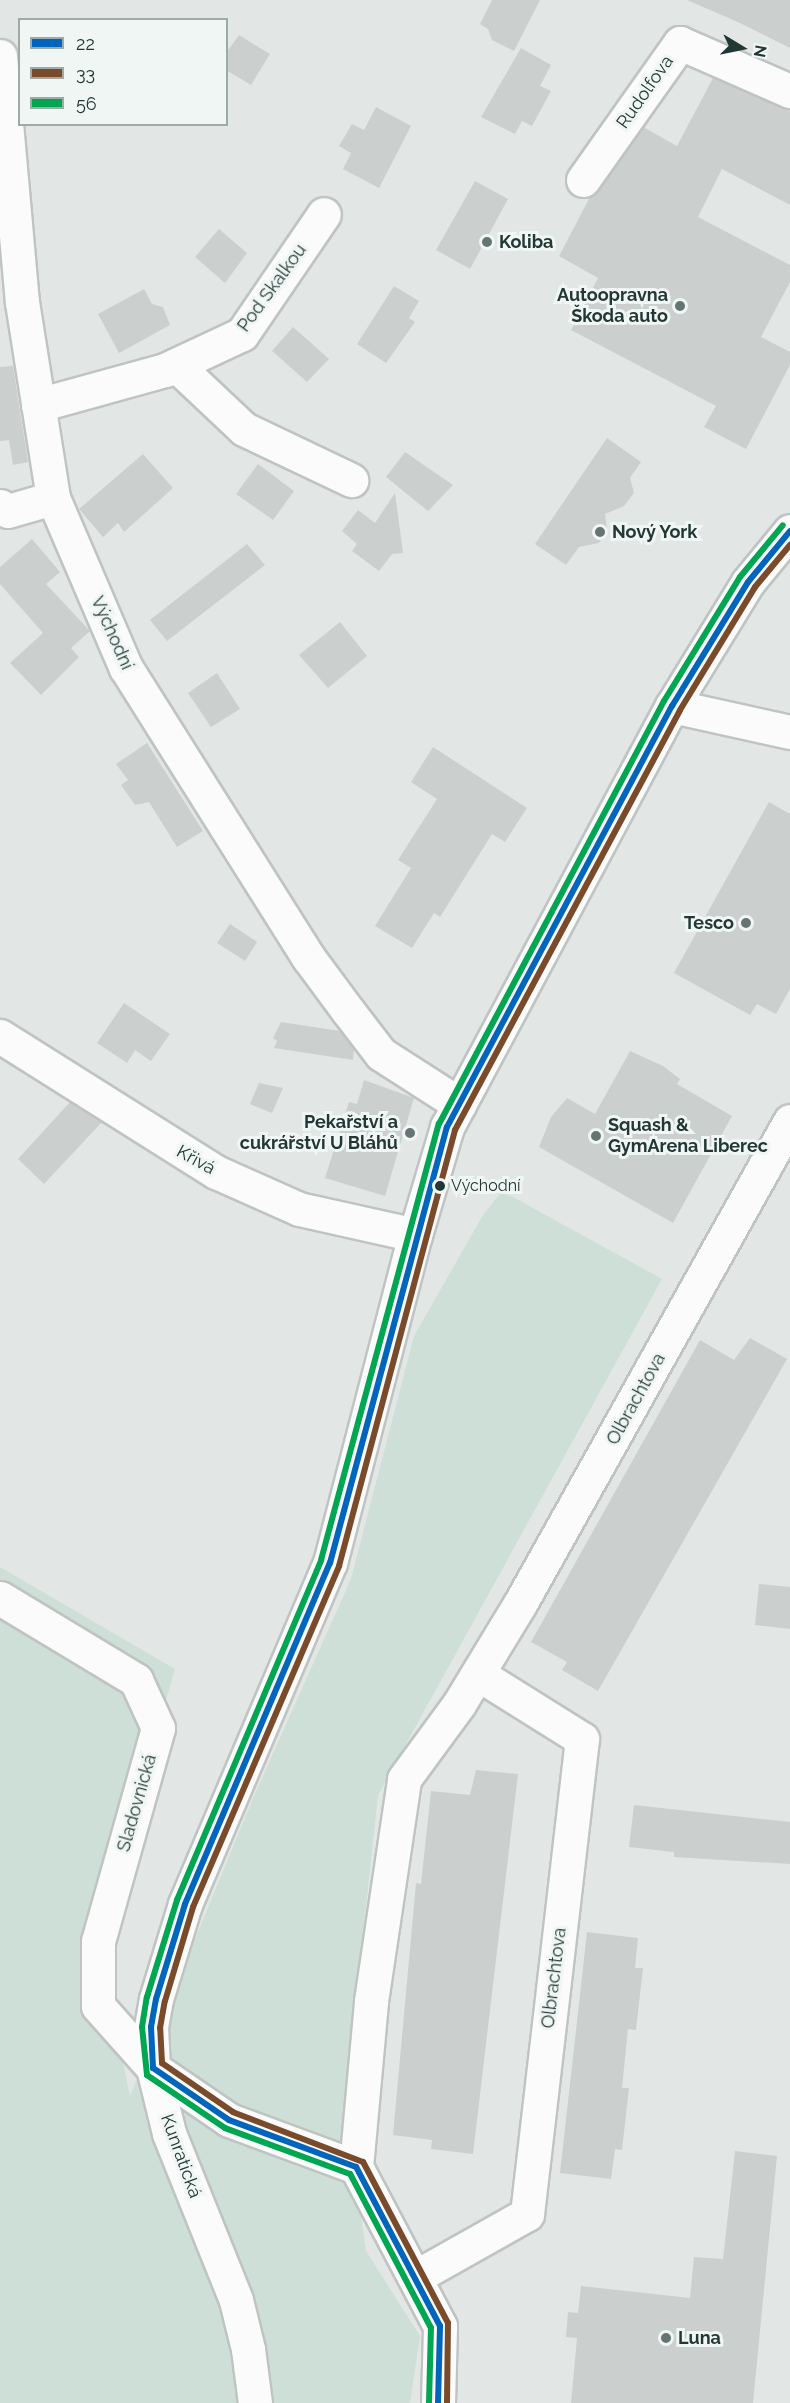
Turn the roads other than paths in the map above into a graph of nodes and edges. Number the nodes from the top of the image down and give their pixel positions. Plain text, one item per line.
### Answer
1 (0, 56) edge
2 (790, 91) edge
3 (583, 180) dead end
4 (324, 214) dead end
5 (176, 365) junction
6 (38, 405) junction
7 (351, 480) dead end
8 (53, 498) junction
9 (0, 506) edge
10 (790, 531) edge
11 (672, 706) junction
12 (790, 732) edge
13 (0, 1036) edge
14 (459, 1104) junction
15 (790, 1121) edge
16 (415, 1235) junction
17 (0, 1598) edge
18 (478, 1674) junction
19 (153, 2068) junction
20 (356, 2167) junction
21 (417, 2276) junction
22 (255, 2403) edge
23 (438, 2403) edge

1 - 6 street, Východní
2 - 3 street, Rudolfova
4 - 5 street, Pod Skalkou
5 - 6 street, Pod Skalkou
5 - 7 street
6 - 8 street, Východní
8 - 9 street
8 - 14 street, Východní
10 - 11 street, Kunratická
11 - 12 street
11 - 14 street, Kunratická
13 - 16 street, Křivá
14 - 16 street, Kunratická
15 - 18 street, Olbrachtova
16 - 19 street, Kunratická
17 - 19 street, Sladovnická
18 - 20 street, Olbrachtova
18 - 21 street, Olbrachtova
19 - 20 street
19 - 22 street, Kunratická
20 - 21 street
21 - 23 street

